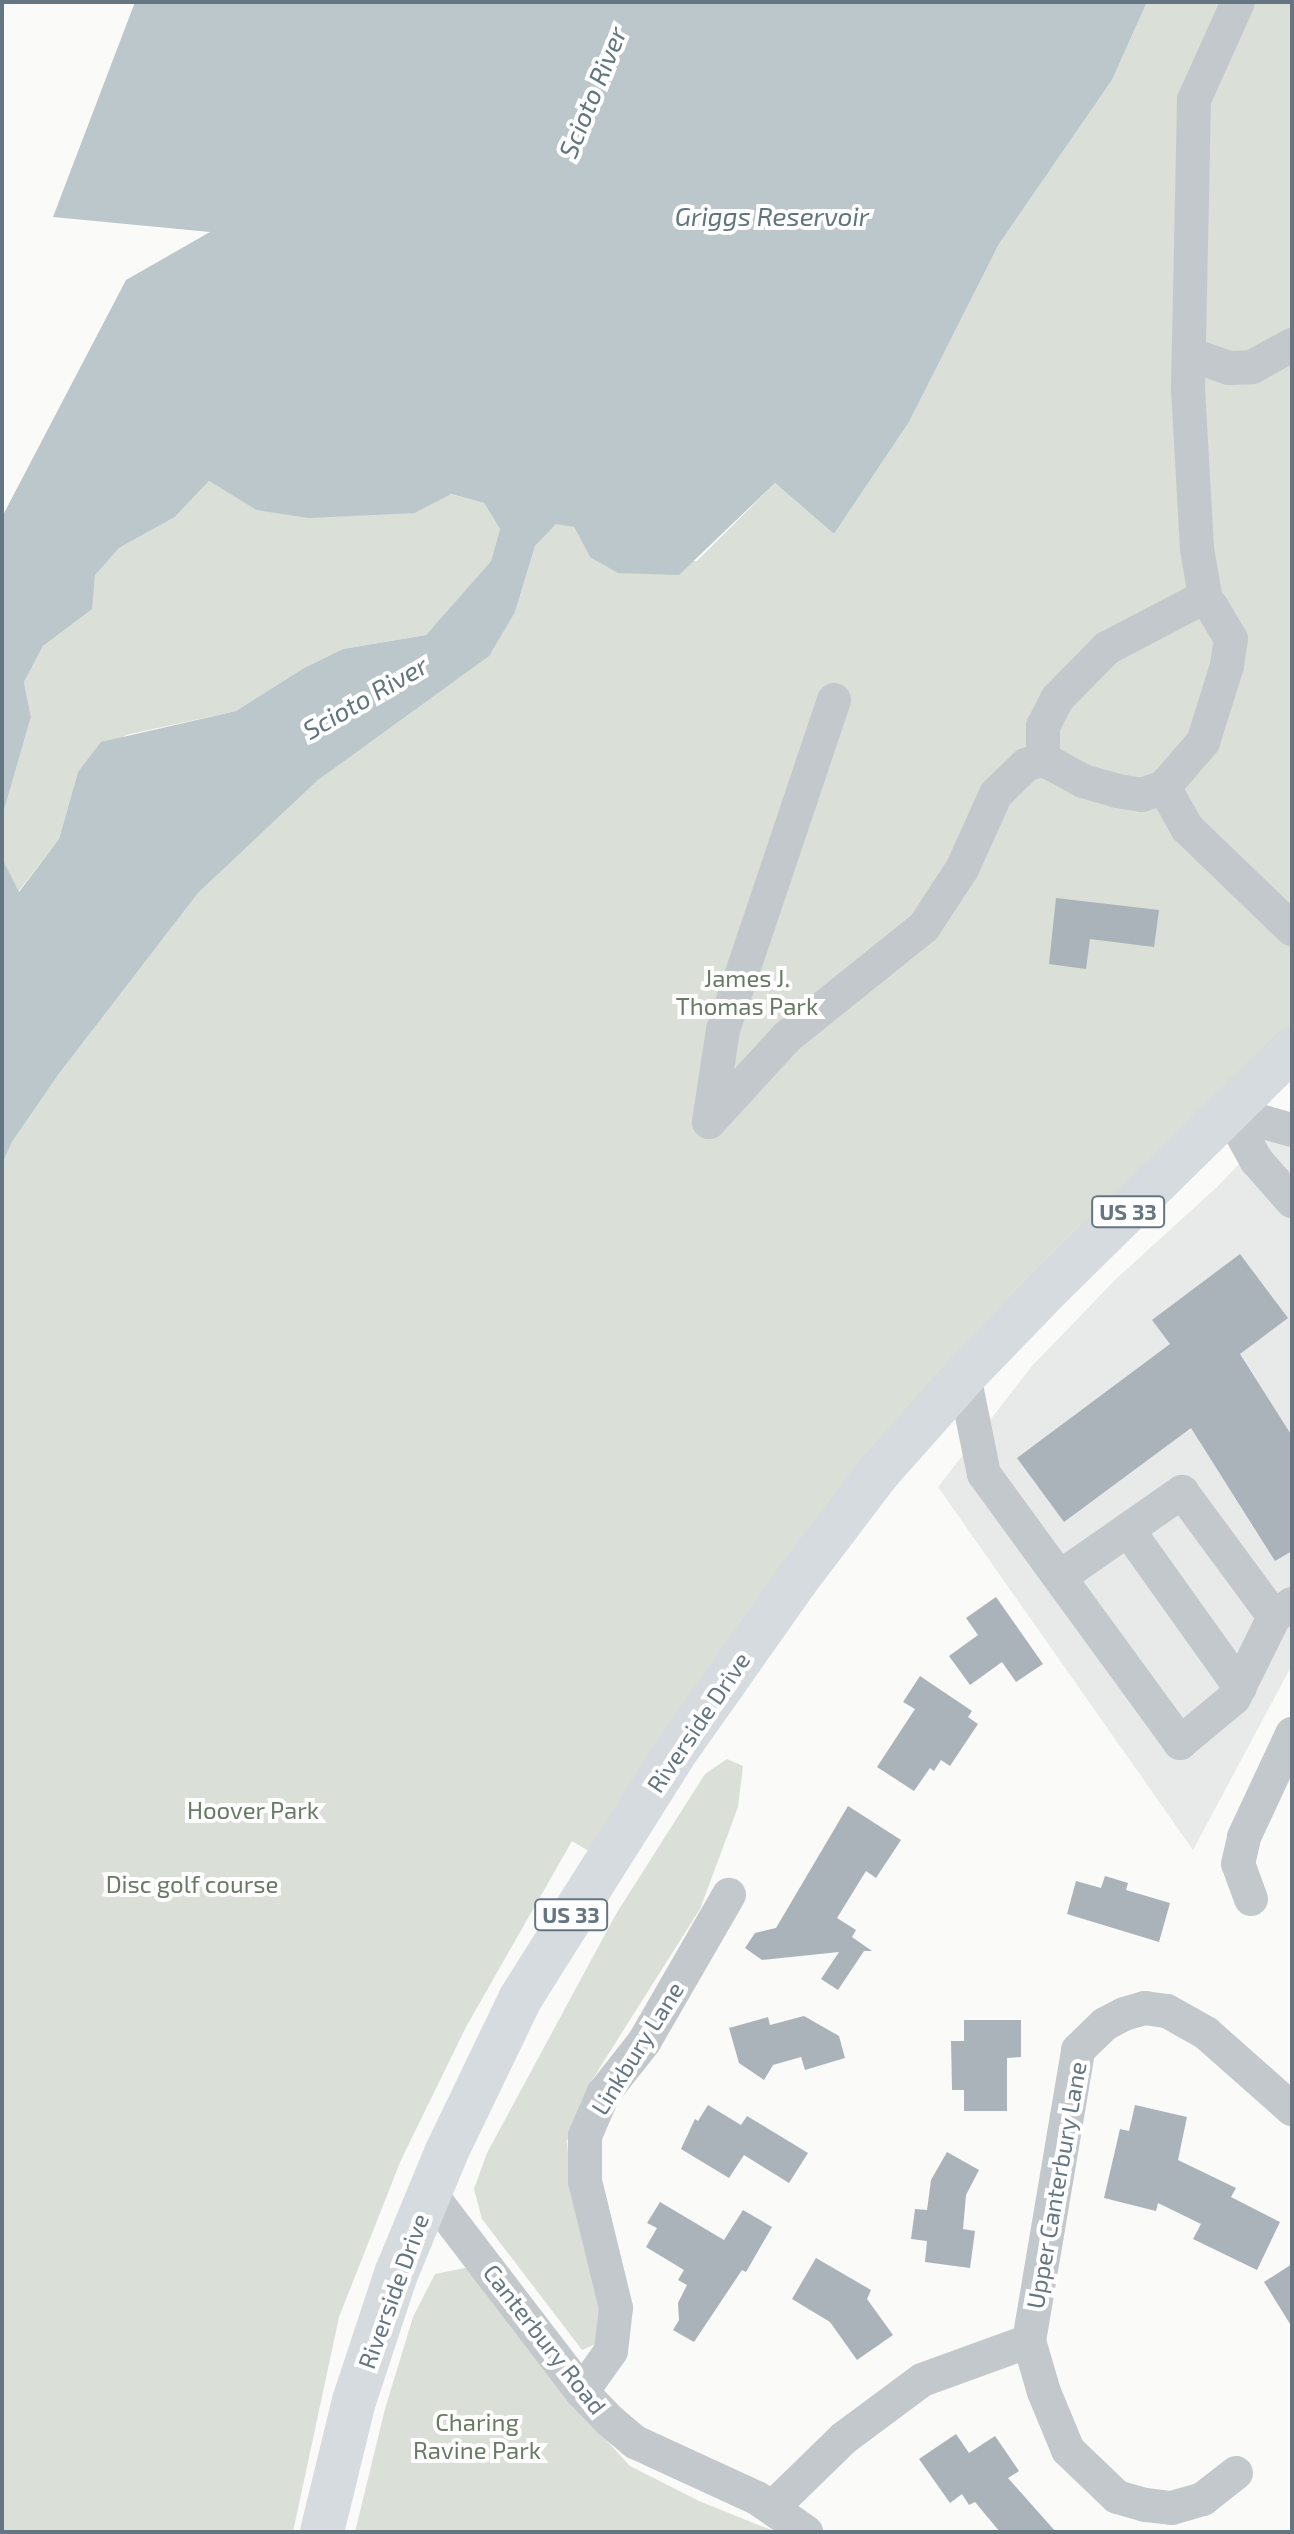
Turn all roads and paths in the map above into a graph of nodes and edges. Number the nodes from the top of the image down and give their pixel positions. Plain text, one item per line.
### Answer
1 (1238, 2) edge
2 (1292, 345) edge
3 (1189, 354) junction
4 (1206, 601) junction
5 (834, 700) dead end
6 (1043, 759) junction
7 (1164, 787) junction
8 (1292, 929) edge
9 (1292, 1049) edge
10 (1230, 1113) junction
11 (1292, 1130) edge
12 (1292, 1201) edge
13 (964, 1376) junction
14 (1128, 1530) junction
15 (1060, 1577) junction
16 (1283, 1610) edge
17 (1240, 1687) junction
18 (1292, 1734) edge
19 (729, 1895) dead end
20 (1251, 1899) dead end
21 (1292, 2109) edge
22 (429, 2192) junction
23 (1029, 2341) junction
24 (582, 2392) junction
25 (1236, 2473) dead end
26 (772, 2508) junction
27 (322, 2532) edge
28 (806, 2532) edge

1 - 3 street
2 - 3 street
3 - 4 street
4 - 6 street
4 - 7 street
5 - 6 street
6 - 7 street
7 - 8 street
9 - 10 main road, Riverside Drive / US 33
10 - 11 street
10 - 12 street
10 - 13 main road, Riverside Drive / US 33
13 - 15 street
13 - 22 main road, Riverside Drive / US 33
14 - 15 street
14 - 16 street
14 - 17 street
15 - 17 street
16 - 17 street
18 - 20 street
19 - 24 street, Linkbury Lane
21 - 23 street, Upper Canterbury Lane
22 - 24 street, Canterbury Road
22 - 27 main road, Riverside Drive / US 33
23 - 25 street
23 - 26 street
24 - 26 street, Canterbury Road
26 - 28 street, Canterbury Road

